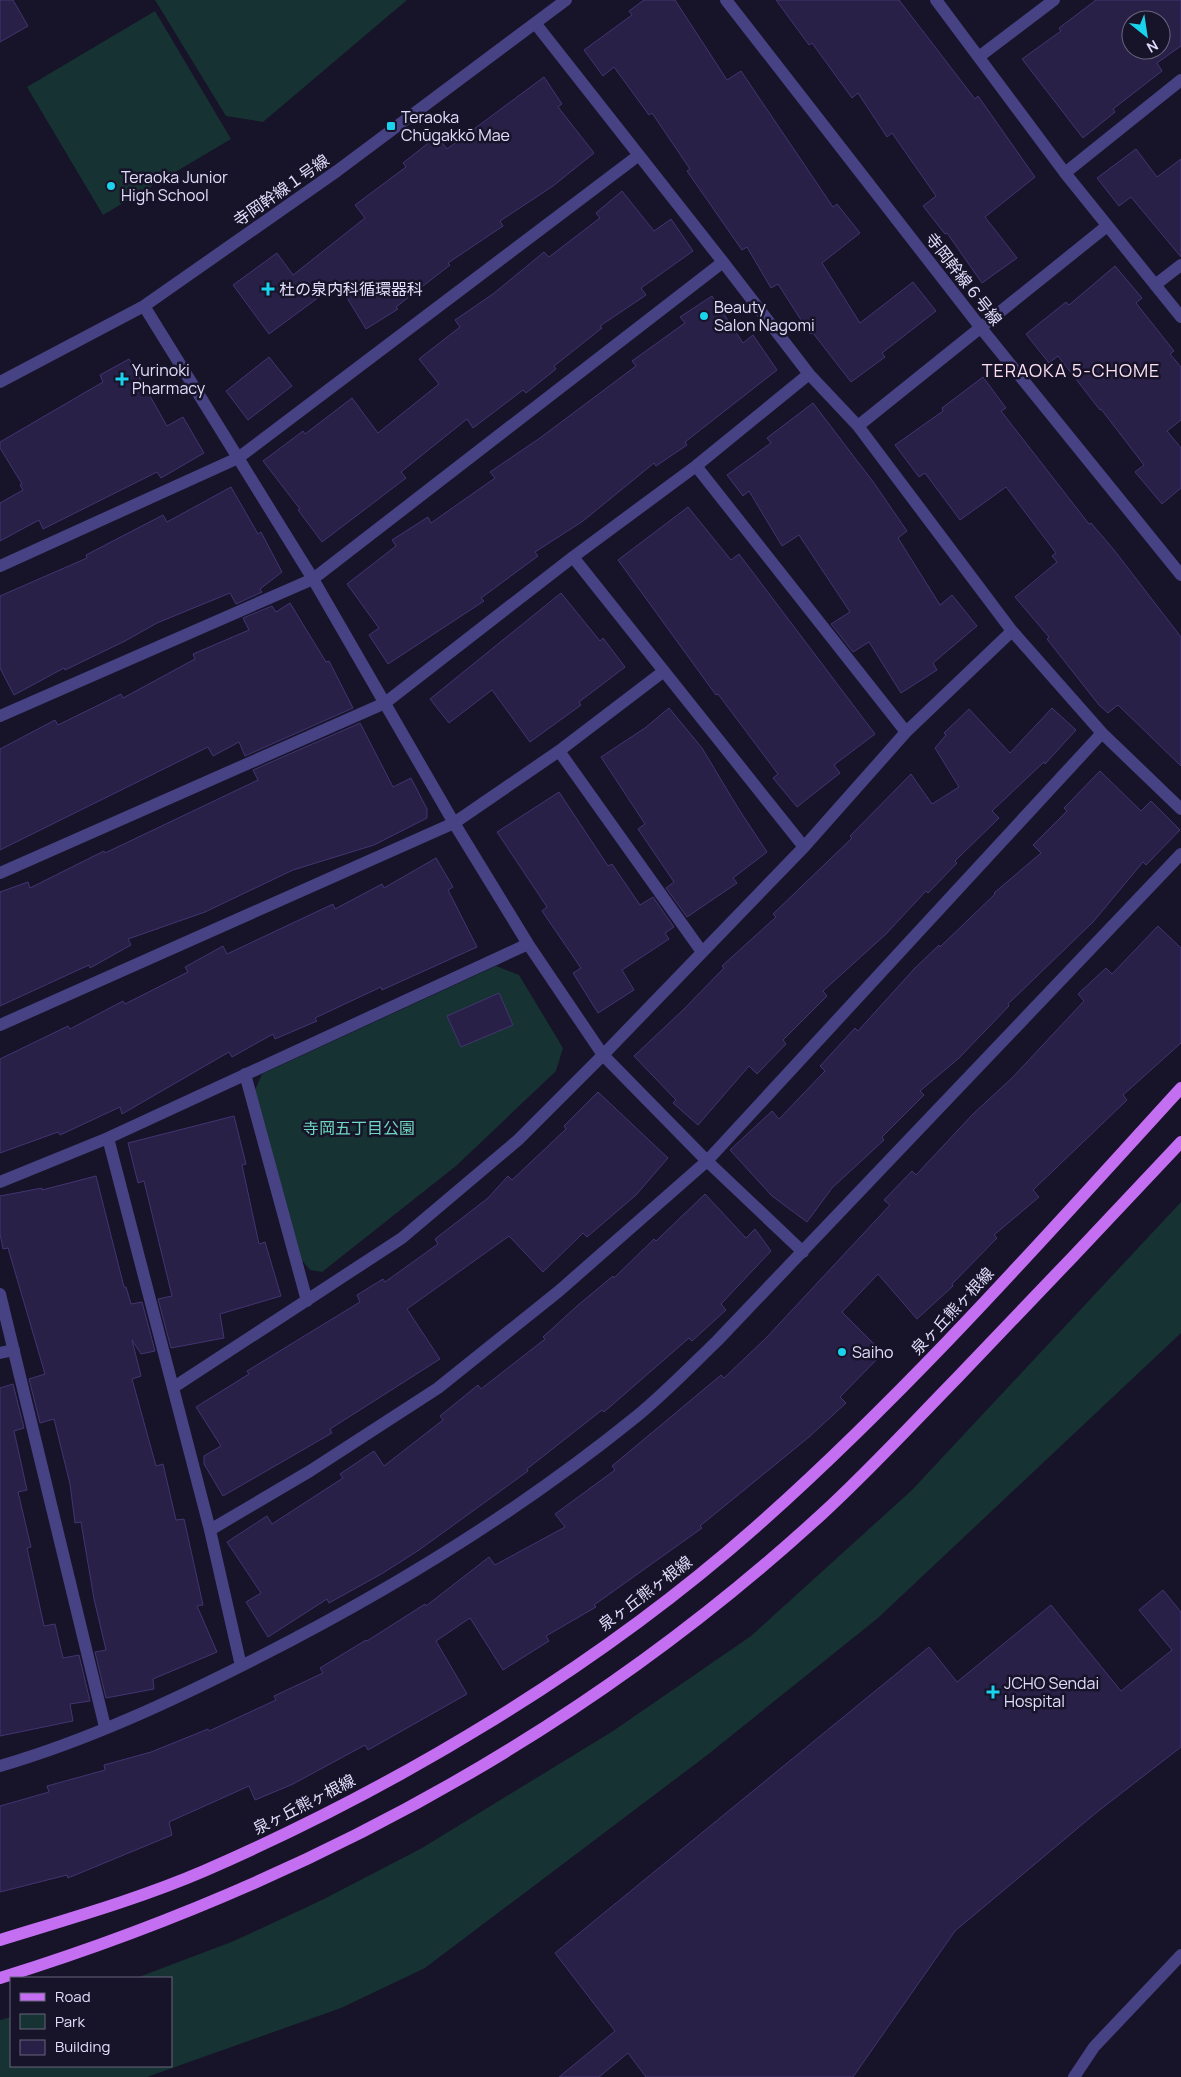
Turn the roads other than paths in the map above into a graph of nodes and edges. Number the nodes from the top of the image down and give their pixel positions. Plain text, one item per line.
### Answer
1 (566, 0) edge
2 (726, 0) edge
3 (936, 0) edge
4 (1054, 0) edge
5 (535, 23) junction
6 (980, 56) junction
7 (1181, 80) edge
8 (639, 155) junction
9 (1065, 173) junction
10 (1107, 226) junction
11 (723, 262) junction
12 (1181, 265) edge
13 (1155, 285) junction
14 (144, 306) junction
15 (1181, 317) edge
16 (981, 328) junction
17 (808, 374) junction
18 (0, 382) edge
19 (858, 426) junction
20 (238, 458) junction
21 (696, 466) junction
22 (573, 556) junction
23 (0, 566) edge
24 (1181, 575) edge
25 (313, 578) junction
26 (1012, 631) junction
27 (664, 670) junction
28 (385, 703) junction
29 (0, 716) edge
30 (906, 732) junction
31 (1102, 734) junction
32 (559, 751) junction
33 (1181, 809) edge
34 (454, 823) junction
35 (804, 847) junction
36 (1181, 854) edge
37 (0, 874) edge
38 (528, 944) junction
39 (702, 952) junction
40 (0, 1025) edge
41 (603, 1055) junction
42 (245, 1074) junction
43 (1181, 1088) edge
44 (108, 1138) junction
45 (1181, 1142) edge
46 (707, 1161) junction
47 (0, 1182) edge
48 (803, 1252) junction
49 (0, 1294) edge
50 (307, 1302) junction
51 (14, 1350) junction
52 (0, 1353) edge
53 (174, 1387) junction
54 (210, 1530) junction
55 (241, 1666) junction
56 (105, 1727) junction
57 (0, 1766) edge
58 (0, 1940) edge
59 (1181, 1955) edge
60 (0, 1978) edge
61 (1074, 2077) edge

1 - 5 street, 寺岡幹線１号線
2 - 16 street, 寺岡幹線６号線
3 - 6 street
4 - 6 street
5 - 8 street
5 - 14 street, 寺岡幹線１号線
6 - 9 street
7 - 9 street
8 - 11 street
8 - 20 street
9 - 10 street
10 - 13 street
10 - 16 street
11 - 17 street
11 - 25 street
12 - 13 street
13 - 15 street
14 - 18 street, 寺岡幹線１号線
14 - 20 street
16 - 19 street
16 - 24 street, 寺岡幹線６号線
17 - 19 street
17 - 21 street
19 - 26 street
20 - 23 street
20 - 25 street
21 - 22 street
21 - 30 street
22 - 27 street
22 - 28 street
25 - 28 street
25 - 29 street
26 - 30 street
26 - 31 street
27 - 32 street
27 - 35 street
28 - 34 street
28 - 37 street
30 - 35 street
31 - 33 street
31 - 46 street
32 - 34 street
32 - 39 street
34 - 38 street
34 - 40 street
35 - 39 street
36 - 48 street
38 - 41 street
38 - 42 street
39 - 41 street
41 - 46 street
41 - 50 street
42 - 44 street
42 - 50 street
43 - 58 main road, 泉ヶ丘熊ヶ根線
44 - 47 street
44 - 53 street
45 - 60 main road
46 - 48 street
46 - 54 street
48 - 55 street
49 - 51 street
50 - 53 street
51 - 52 street
51 - 56 street
53 - 54 street
54 - 55 street
55 - 56 street
56 - 57 street
59 - 61 street

